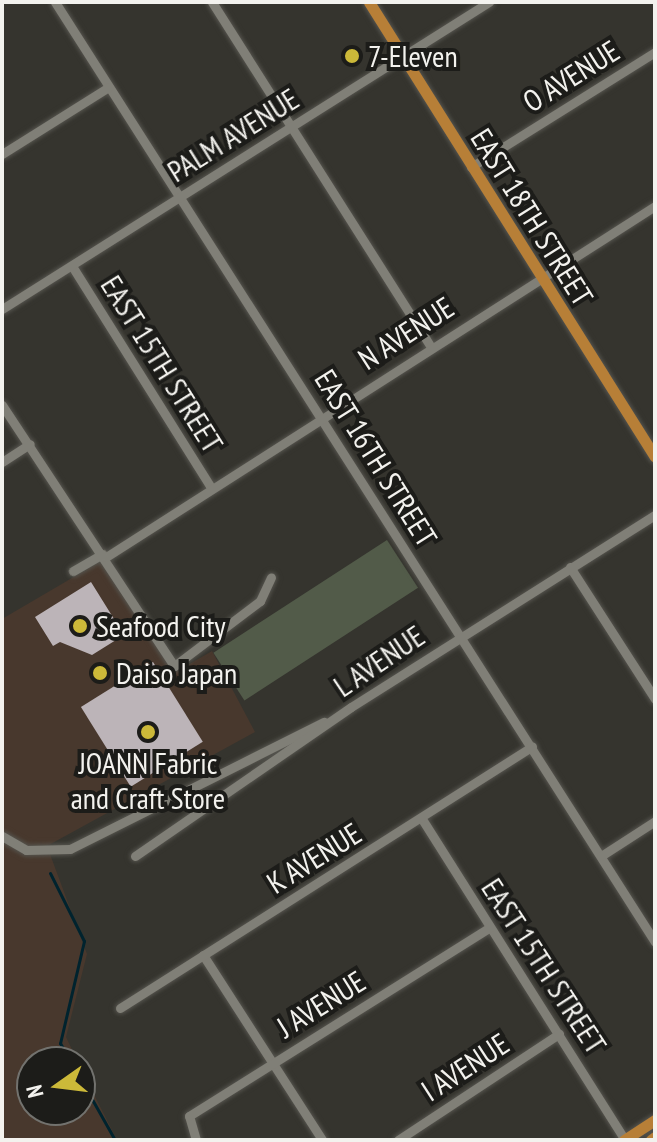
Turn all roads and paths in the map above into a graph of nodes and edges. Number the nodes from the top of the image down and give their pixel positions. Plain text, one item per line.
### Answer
1 (55, 2) edge
2 (212, 2) edge
3 (369, 2) edge
4 (489, 2) edge
5 (655, 52) edge
6 (402, 56) junction
7 (109, 87) junction
8 (291, 126) junction
9 (2, 154) edge
10 (471, 167) junction
11 (181, 195) junction
12 (655, 206) edge
13 (72, 266) junction
14 (541, 276) junction
15 (2, 309) edge
16 (430, 346) junction
17 (2, 405) edge
18 (321, 415) junction
19 (30, 444) junction
20 (655, 457) edge
21 (2, 462) edge
22 (211, 488) junction
23 (655, 515) edge
24 (104, 555) junction
25 (570, 567) junction
26 (73, 571) dead end
27 (271, 577) dead end
28 (462, 635) junction
29 (655, 699) edge
30 (351, 707) junction
31 (532, 747) junction
32 (422, 819) junction
33 (655, 821) edge
34 (2, 836) edge
35 (135, 856) dead end
36 (601, 856) junction
37 (490, 927) junction
38 (655, 942) edge
39 (203, 955) junction
40 (120, 1008) dead end
41 (559, 1034) junction
42 (270, 1064) junction
43 (655, 1120) edge
44 (196, 1140) edge
45 (322, 1140) edge
46 (398, 1140) edge
47 (625, 1140) edge

1 - 7 street, EAST 16TH STREET
2 - 8 street
3 - 6 main road, EAST 18TH STREET
4 - 6 street, PALM AVENUE
5 - 10 street, O AVENUE
6 - 8 street, PALM AVENUE
6 - 10 main road, EAST 18TH STREET
7 - 9 street
7 - 11 street, EAST 16TH STREET
8 - 11 street, PALM AVENUE
8 - 16 street
10 - 14 main road, EAST 18TH STREET
11 - 13 street, PALM AVENUE
11 - 18 street, EAST 16TH STREET
12 - 14 street, N AVENUE
13 - 15 street, PALM AVENUE
13 - 22 street, EAST 15TH STREET
14 - 16 street, N AVENUE
14 - 20 main road, EAST 18TH STREET
16 - 18 street, N AVENUE
17 - 19 street
18 - 22 street, N AVENUE
18 - 28 street, EAST 16TH STREET
19 - 21 street
19 - 24 street
22 - 24 street, N AVENUE
23 - 25 street, L AVENUE
24 - 26 street, N AVENUE
24 - 27 street
25 - 28 street, L AVENUE
25 - 29 street
28 - 30 street, L AVENUE
28 - 31 street, EAST 16TH STREET
30 - 34 street
30 - 35 street, L AVENUE
31 - 32 street, K AVENUE
31 - 36 street, EAST 16TH STREET
32 - 37 street, EAST 15TH STREET
32 - 39 street, K AVENUE
33 - 36 street
36 - 38 street, EAST 16TH STREET
37 - 41 street, EAST 15TH STREET
37 - 42 street, J AVENUE
39 - 40 street, K AVENUE
39 - 42 street
41 - 46 street, I AVENUE
41 - 47 street, EAST 15TH STREET
42 - 44 street, J AVENUE
42 - 45 street
43 - 47 main road

